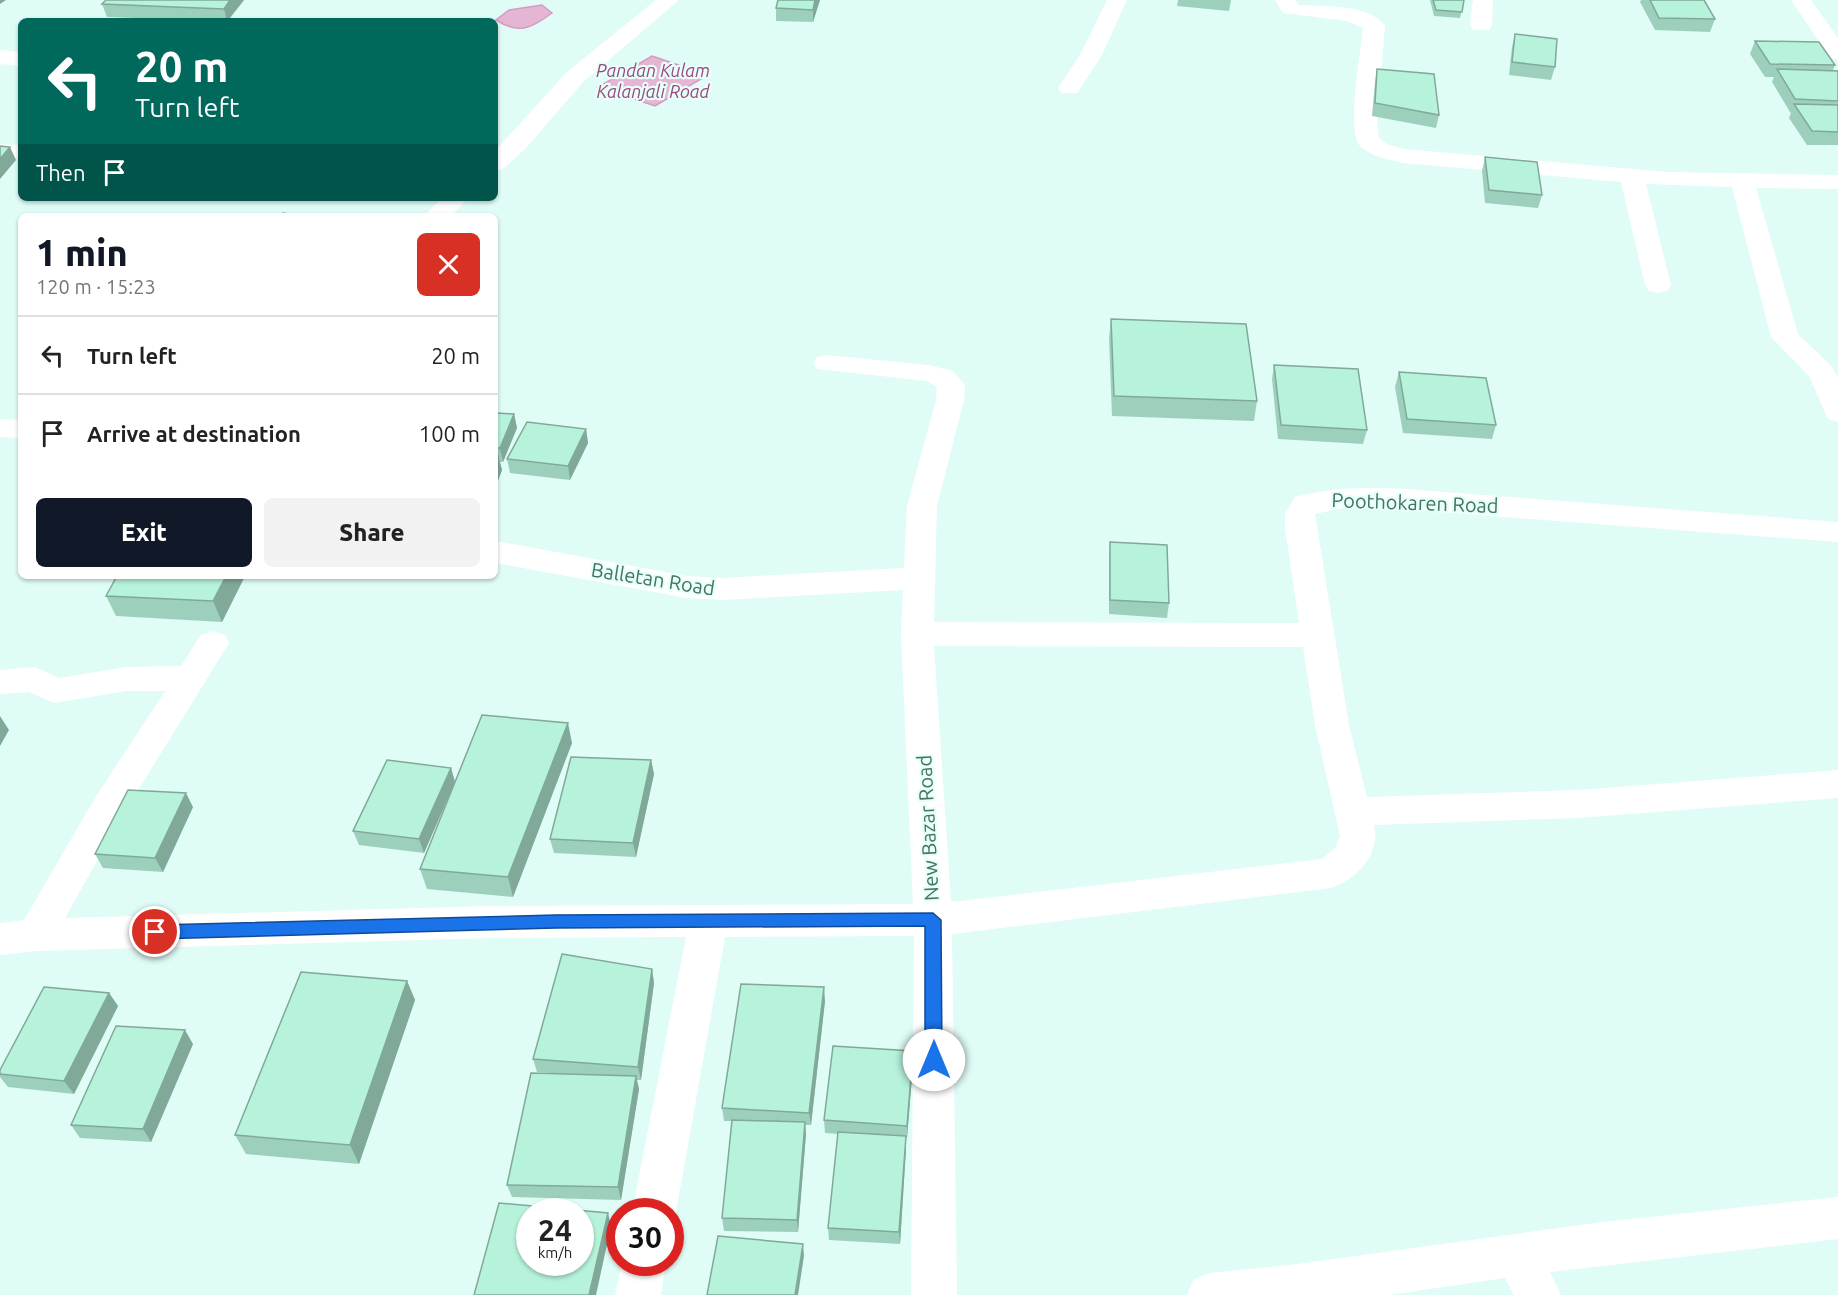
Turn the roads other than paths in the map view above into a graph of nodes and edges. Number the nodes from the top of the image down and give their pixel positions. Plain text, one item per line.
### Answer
1 (669, 0) edge
2 (1117, 0) edge
3 (1285, 0) edge
4 (1483, 0) edge
5 (1801, 0) edge
6 (1481, 24) dead end
7 (1838, 53) edge
8 (0, 57) edge
9 (18, 59) edge
10 (1069, 88) dead end
11 (0, 152) edge
12 (18, 152) edge
13 (498, 161) edge
14 (1632, 177) junction
15 (1742, 180) junction
16 (1838, 182) edge
17 (454, 201) edge
18 (440, 213) edge
19 (1658, 285) dead end
20 (827, 363) dead end
21 (1838, 413) edge
22 (0, 428) edge
23 (18, 429) edge
24 (1838, 532) edge
25 (498, 553) edge
26 (919, 578) junction
27 (917, 634) junction
28 (1317, 635) junction
29 (213, 643) dead end
30 (190, 678) junction
31 (0, 682) edge
32 (1838, 784) edge
33 (1351, 812) junction
34 (709, 919) junction
35 (933, 920) junction
36 (18, 937) edge
37 (657, 1198) edge
38 (1838, 1218) edge
39 (1516, 1255) junction
40 (642, 1276) edge
41 (638, 1295) edge
42 (934, 1295) edge
43 (1210, 1295) edge
44 (1538, 1295) edge

1 - 13 street
2 - 10 street
3 - 14 street
4 - 6 street
5 - 7 street
8 - 9 street
11 - 12 street
14 - 15 street
14 - 19 street
15 - 16 street
15 - 21 street
17 - 18 street
20 - 26 street, New Bazar Road
22 - 23 street
24 - 28 street, Poothokaren Road
25 - 26 street, Balletan Road
26 - 27 street, New Bazar Road
27 - 28 street
27 - 35 street, New Bazar Road
28 - 33 street, Poothokaren Road
29 - 30 street
30 - 31 street
30 - 36 street
32 - 33 street
33 - 35 street, Poothokaren Road
34 - 35 street
34 - 36 street
34 - 37 street
35 - 42 street, New Bazar Road
38 - 39 street
39 - 43 street
39 - 44 street
40 - 41 street

